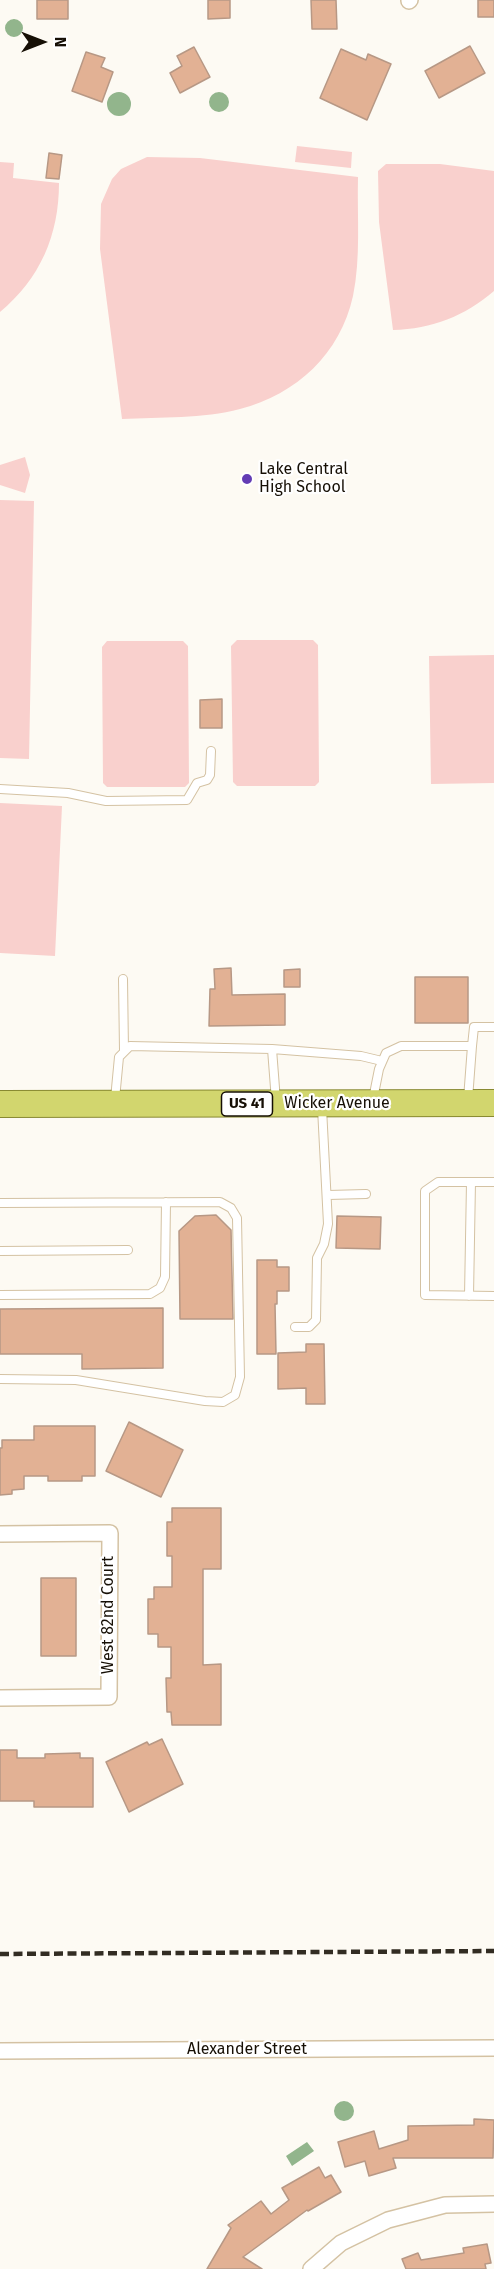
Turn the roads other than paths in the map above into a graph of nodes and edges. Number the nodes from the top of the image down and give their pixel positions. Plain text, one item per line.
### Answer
1 (211, 752) dead end
2 (0, 789) edge
3 (123, 979) dead end
4 (494, 1027) edge
5 (472, 1046) junction
6 (272, 1049) junction
7 (124, 1051) junction
8 (382, 1061) junction
9 (467, 1103) junction
10 (494, 1103) edge
11 (0, 1104) edge
12 (114, 1104) junction
13 (276, 1104) junction
14 (322, 1104) junction
15 (372, 1104) junction
16 (471, 1182) junction
17 (494, 1182) edge
18 (366, 1194) dead end
19 (328, 1195) junction
20 (166, 1202) junction
21 (0, 1203) edge
22 (128, 1250) dead end
23 (0, 1251) edge
24 (0, 1294) edge
25 (469, 1296) junction
26 (494, 1296) edge
27 (295, 1328) dead end
28 (0, 1379) edge
29 (0, 1534) edge
30 (0, 1698) edge
31 (494, 2048) edge
32 (0, 2051) edge
33 (494, 2204) edge
34 (311, 2269) edge

1 - 2 lane
3 - 7 lane
4 - 5 lane
5 - 8 lane
5 - 9 lane
6 - 7 lane
6 - 8 lane
6 - 13 lane
7 - 12 lane
8 - 15 lane
9 - 10 highway, Wicker Avenue / US 41
9 - 15 highway, Wicker Avenue / US 41
11 - 12 highway, Wicker Avenue / US 41
12 - 13 highway, Wicker Avenue / US 41
13 - 14 highway, Wicker Avenue / US 41
14 - 15 highway, Wicker Avenue / US 41
14 - 19 lane
16 - 17 lane
16 - 25 lane
16 - 25 lane
18 - 19 lane
19 - 27 lane
20 - 21 lane
20 - 24 lane
20 - 28 lane
22 - 23 lane
25 - 26 lane
29 - 30 street, West 82nd Court
31 - 32 street, Alexander Street
33 - 34 street

